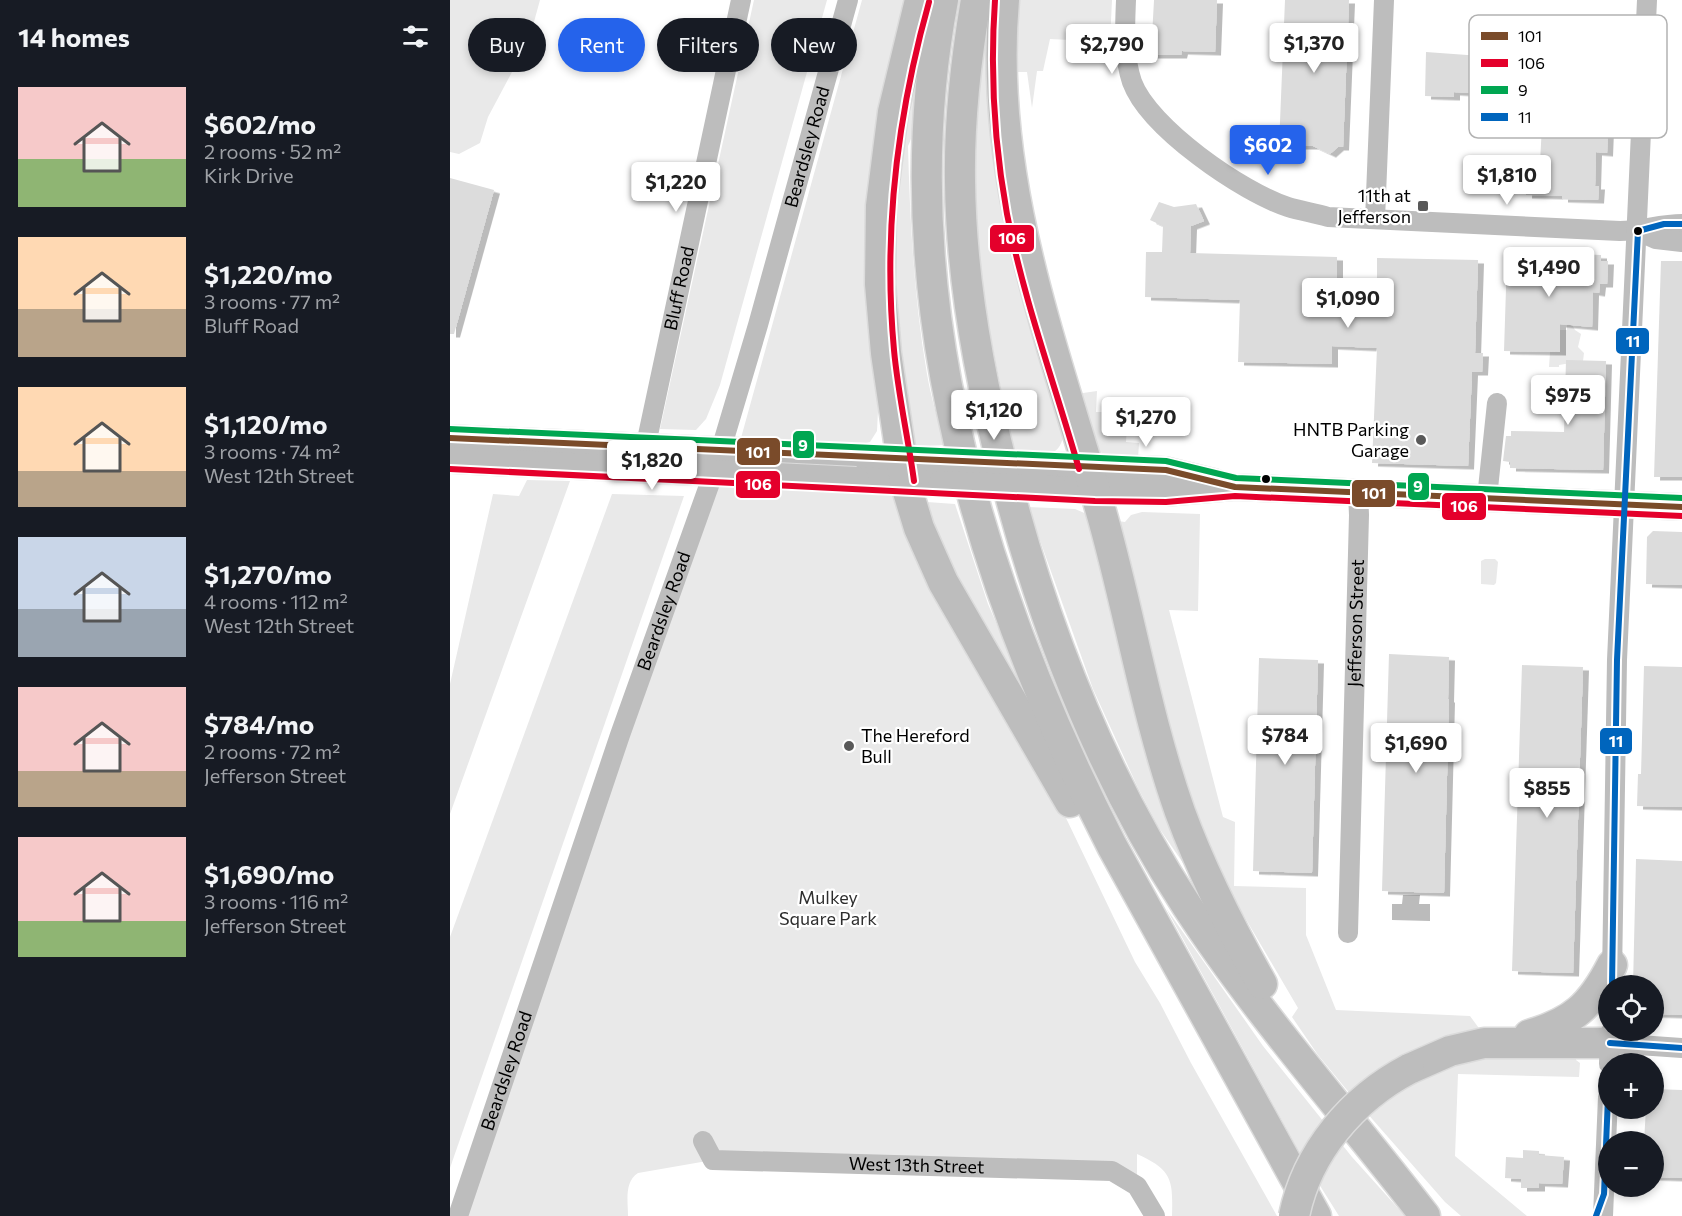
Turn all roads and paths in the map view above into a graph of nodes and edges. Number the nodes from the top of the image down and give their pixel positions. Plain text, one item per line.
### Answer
1 (741, 0) edge
2 (848, 0) edge
3 (920, 0) edge
4 (943, 0) edge
5 (976, 0) edge
6 (1004, 0) edge
7 (1126, 0) edge
8 (1384, 0) edge
9 (1647, 0) edge
10 (1646, 15) edge
11 (1642, 138) edge
12 (1374, 219) junction
13 (1682, 224) edge
14 (1638, 231) junction
15 (1682, 242) edge
16 (1497, 403) dead end
17 (648, 435) dead end
18 (450, 438) edge
19 (450, 448) edge
20 (450, 460) edge
21 (717, 460) junction
22 (857, 468) junction
23 (904, 470) junction
24 (1092, 479) junction
25 (1358, 492) junction
26 (1487, 498) junction
27 (1624, 504) junction
28 (1682, 507) edge
29 (1348, 933) dead end
30 (1612, 975) edge
31 (1598, 990) edge
32 (1211, 1026) junction
33 (1484, 1043) junction
34 (1610, 1046) edge
35 (1682, 1048) edge
36 (1307, 1067) junction
37 (703, 1141) dead end
38 (1389, 1169) junction
39 (1603, 1197) edge
40 (1604, 1197) edge
41 (1310, 1215) edge
42 (458, 1216) edge
43 (1155, 1216) edge
44 (1425, 1216) edge
45 (1443, 1216) edge
46 (1596, 1216) edge
47 (1603, 1216) edge

1 - 17 street, Bluff Road
2 - 21 street, Beardsley Road
3 - 23 highway
4 - 32 highway
5 - 36 highway
6 - 24 highway
7 - 12 street
8 - 12 street
9 - 10 street
11 - 14 street
12 - 14 street
13 - 14 street
14 - 15 street
14 - 27 street
16 - 26 street
18 - 22 main road, bridge
19 - 21 street
20 - 22 main road, bridge
21 - 42 street, Beardsley Road
22 - 23 main road
23 - 24 main road, bridge
23 - 32 highway
24 - 25 main road
24 - 36 highway
25 - 26 main road
25 - 29 street, Jefferson Street
26 - 27 main road
27 - 28 main road
27 - 30 street
31 - 33 highway
32 - 41 highway
33 - 34 highway
33 - 41 highway, bridge
34 - 35 street
36 - 38 highway
37 - 43 street, West 13th Street
38 - 44 highway
38 - 45 highway
39 - 46 street
40 - 47 street

